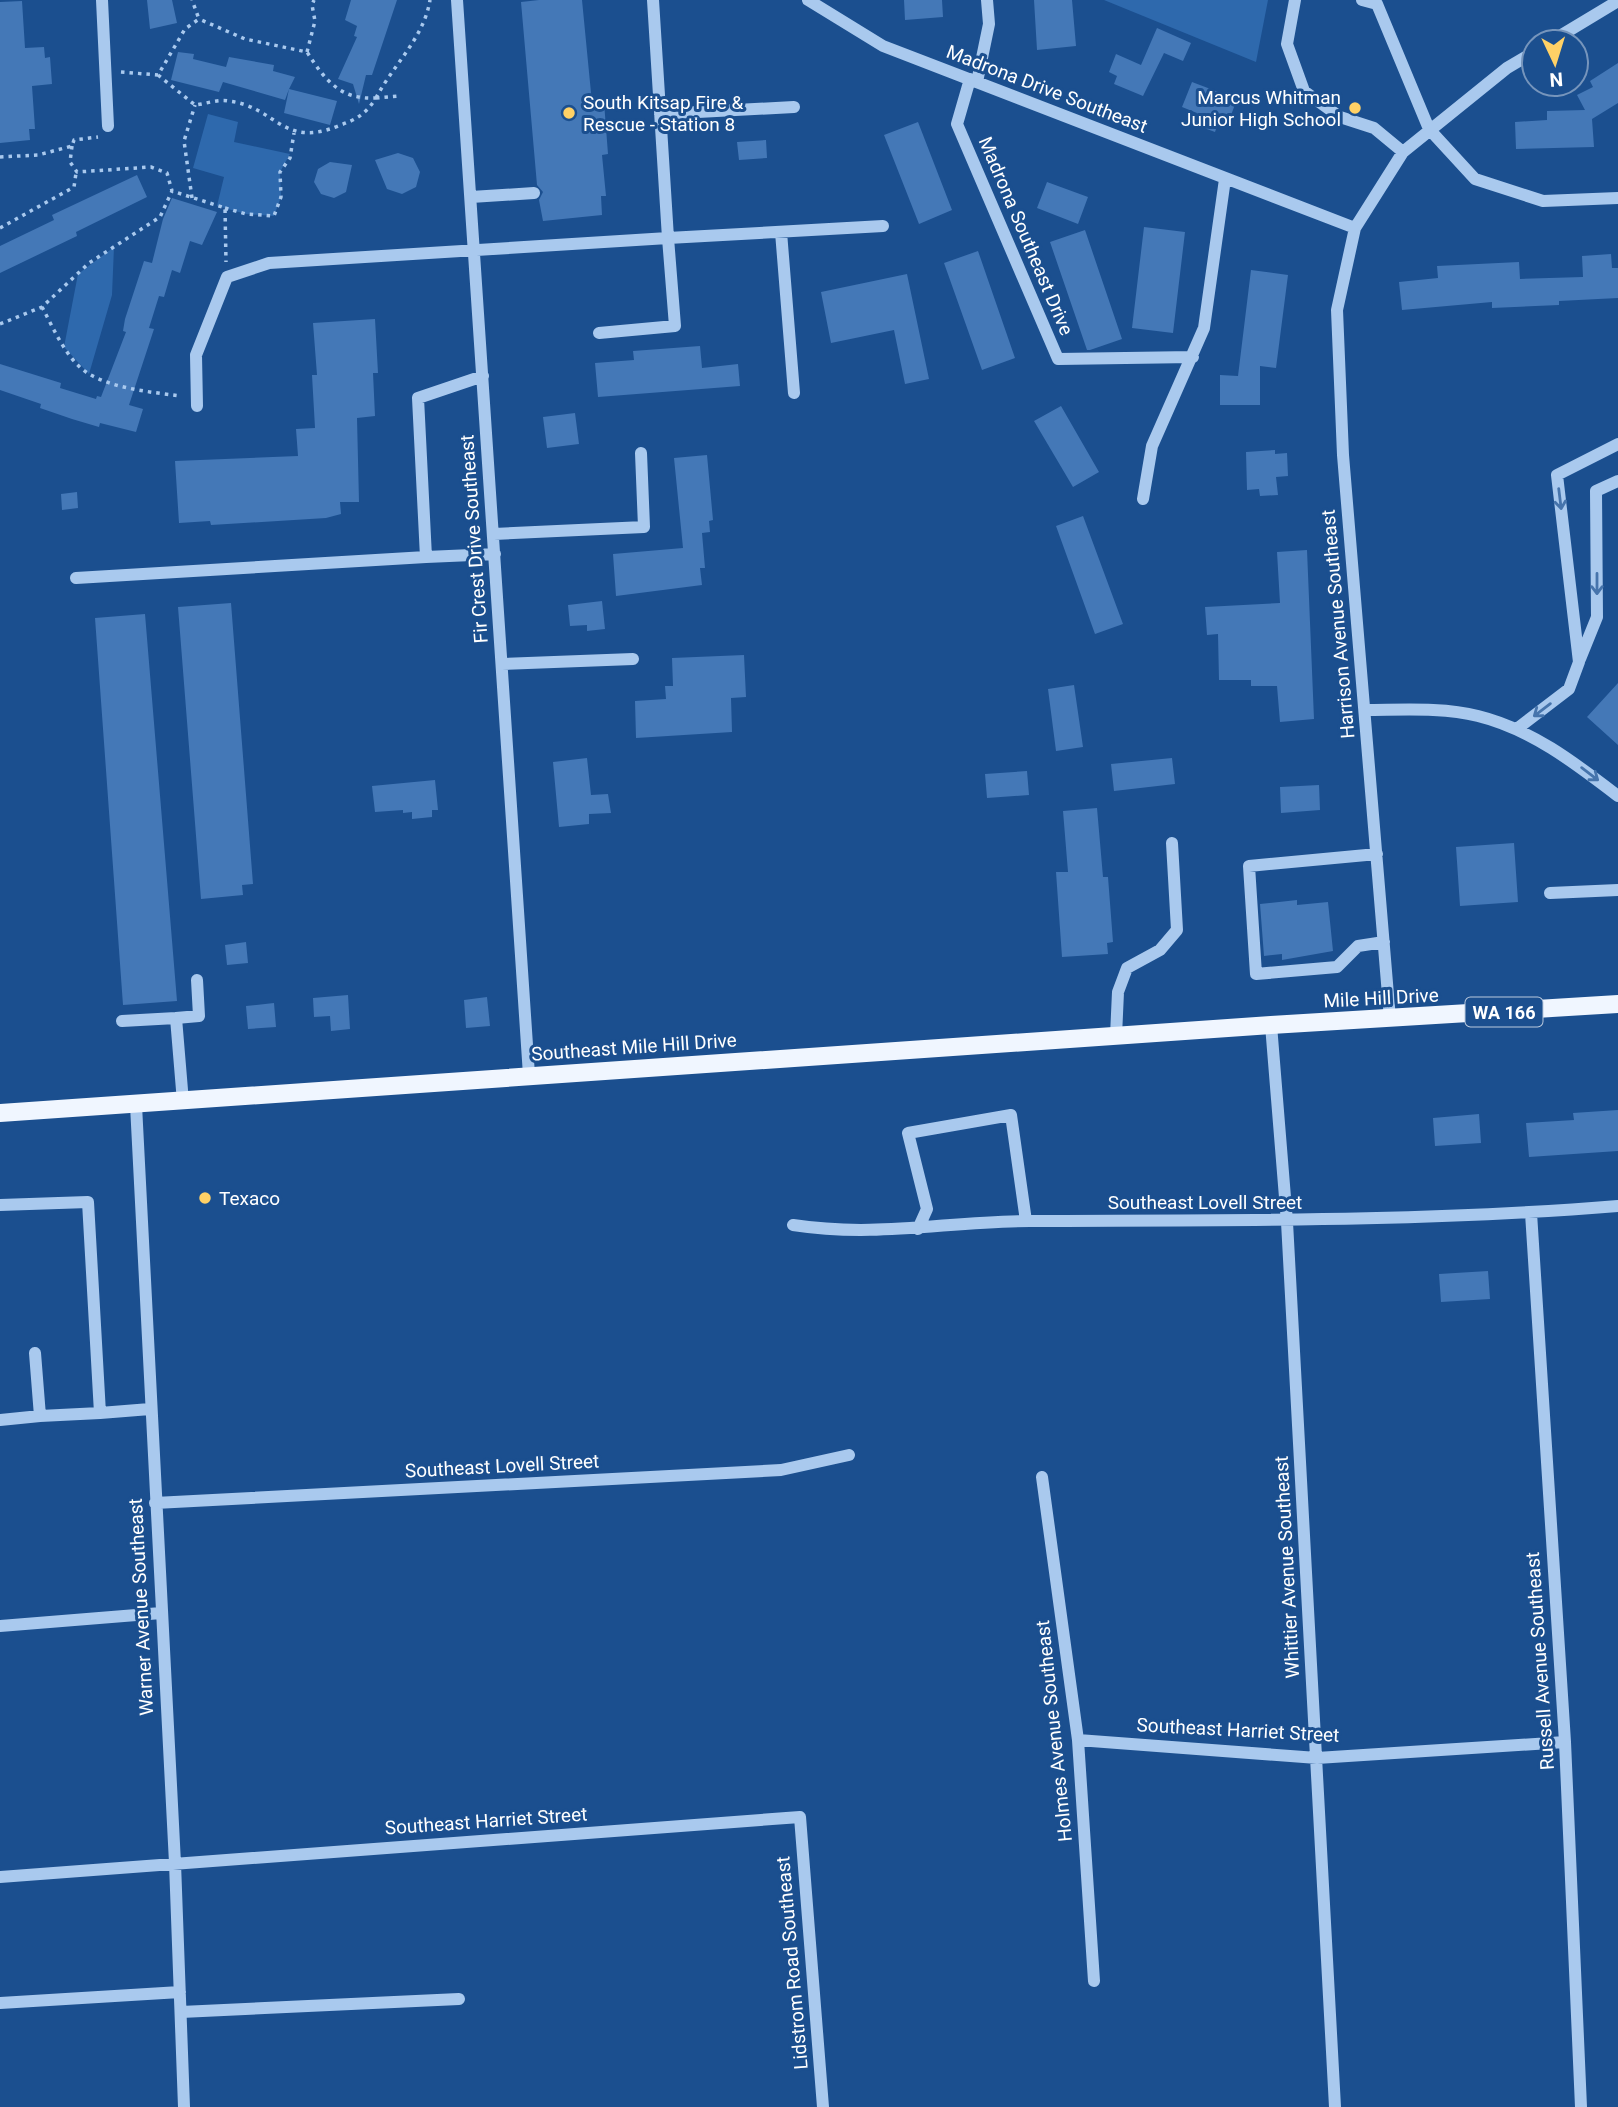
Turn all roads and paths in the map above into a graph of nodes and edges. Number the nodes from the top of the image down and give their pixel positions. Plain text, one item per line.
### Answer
1 (102, 0) edge
2 (192, 0) edge
3 (314, 0) edge
4 (430, 0) edge
5 (457, 0) edge
6 (653, 0) edge
7 (808, 0) edge
8 (987, 0) edge
9 (1295, 0) edge
10 (1362, 0) edge
11 (1618, 1) edge
12 (200, 19) junction
13 (1573, 28) edge
14 (307, 52) junction
15 (1520, 60) edge
16 (105, 71) junction
17 (158, 75) junction
18 (973, 81) junction
19 (398, 96) dead end
20 (376, 98) junction
21 (195, 105) junction
22 (794, 107) dead end
23 (660, 114) junction
24 (107, 127) joint
25 (1429, 129) junction
26 (294, 133) junction
27 (72, 146) junction
28 (1403, 152) junction
29 (0, 157) edge
30 (76, 172) junction
31 (1225, 179) junction
32 (172, 191) junction
33 (534, 193) dead end
34 (471, 197) junction
35 (192, 198) junction
36 (1618, 198) edge
37 (225, 208) junction
38 (883, 226) dead end
39 (0, 228) edge
40 (1355, 228) junction
41 (781, 232) junction
42 (668, 238) junction
43 (475, 252) junction
44 (227, 277) junction
45 (42, 307) junction
46 (0, 324) edge
47 (599, 333) dead end
48 (1193, 357) junction
49 (483, 376) junction
50 (794, 393) dead end
51 (197, 402) joint
52 (1618, 444) edge
53 (641, 453) dead end
54 (1618, 481) edge
55 (1143, 499) dead end
56 (494, 534) junction
57 (495, 554) junction
58 (426, 557) junction
59 (76, 578) dead end
60 (633, 659) dead end
61 (1579, 662) junction
62 (502, 664) junction
63 (1365, 710) junction
64 (1518, 728) junction
65 (1618, 796) edge
66 (1172, 843) dead end
67 (1377, 854) junction
68 (1618, 890) edge
69 (1550, 892) dead end
70 (1384, 942) junction
71 (197, 980) dead end
72 (1618, 1004) edge
73 (176, 1018) junction
74 (1390, 1019) junction
75 (122, 1021) dead end
76 (1271, 1025) junction
77 (1115, 1036) junction
78 (529, 1075) junction
79 (183, 1102) junction
80 (136, 1105) junction
81 (0, 1114) edge
82 (0, 1205) edge
83 (1618, 1206) edge
84 (1531, 1213) junction
85 (1026, 1221) junction
86 (1287, 1222) junction
87 (793, 1225) dead end
88 (918, 1229) junction
89 (35, 1353) dead end
90 (150, 1409) junction
91 (100, 1413) junction
92 (40, 1416) junction
93 (0, 1420) edge
94 (849, 1455) dead end
95 (1042, 1477) dead end
96 (155, 1503) junction
97 (161, 1613) junction
98 (0, 1626) edge
99 (1078, 1740) junction
100 (1565, 1742) junction
101 (1317, 1758) junction
102 (800, 1816) joint
103 (175, 1863) junction
104 (0, 1877) edge
105 (1094, 1981) dead end
106 (180, 1992) junction
107 (459, 1999) dead end
108 (0, 2003) edge
109 (181, 2011) junction
110 (184, 2107) edge
111 (823, 2107) edge
112 (1335, 2107) edge
113 (1581, 2107) edge

1 - 16 street
2 - 12 path
3 - 14 path
4 - 20 path
5 - 34 street, Fir Crest Drive Southeast
6 - 23 street
7 - 18 street, Madrona Drive Southeast
8 - 18 street
9 - 28 street
10 - 25 street
11 - 13 street
12 - 14 path
12 - 17 path
14 - 20 path
15 - 25 street
16 - 17 path
16 - 24 street
17 - 21 path
18 - 31 street, Madrona Drive Southeast
18 - 48 street, Madrona Southeast Drive
19 - 20 path
20 - 26 path
21 - 26 path
21 - 35 path
22 - 23 street
23 - 42 street
24 - 27 path
25 - 28 street
25 - 36 street
26 - 37 path
27 - 29 path
27 - 30 path
28 - 40 street
30 - 32 path
30 - 39 path
31 - 40 street, Madrona Drive Southeast
31 - 48 street
32 - 35 path
32 - 45 path
33 - 34 street
34 - 43 street, Fir Crest Drive Southeast
35 - 37 path
37 - 44 path
38 - 41 street
40 - 63 street, Harrison Avenue Southeast
41 - 42 street
41 - 50 street
42 - 43 street
42 - 47 street
43 - 44 street
43 - 49 street, Fir Crest Drive Southeast
44 - 51 street
45 - 46 path
45 - 51 path
48 - 55 street
49 - 56 street, Fir Crest Drive Southeast
49 - 58 street
52 -> 61 street
53 - 56 street
54 -> 61 street
56 - 57 street, Fir Crest Drive Southeast
57 - 58 street
57 - 62 street, Fir Crest Drive Southeast
58 - 59 street
60 - 62 street
61 -> 64 street
62 - 78 street, Fir Crest Drive Southeast
63 - 64 street
63 - 67 street, Harrison Avenue Southeast
64 -> 65 street
66 - 77 street
67 - 70 street, Harrison Avenue Southeast
67 - 70 street
68 - 69 street
70 - 74 street, Harrison Avenue Southeast
71 - 73 street
72 - 74 main road, Mile Hill Drive / WA 166
73 - 75 street
73 - 79 street
74 - 76 main road, Mile Hill Drive / WA 166
76 - 77 main road, Southeast Mile Hill Drive
76 - 86 street, Whittier Avenue Southeast
77 - 78 main road, Southeast Mile Hill Drive
78 - 79 main road, Southeast Mile Hill Drive
79 - 80 main road, Southeast Mile Hill Drive
80 - 81 main road, Southeast Mile Hill Drive
80 - 90 street, Warner Avenue Southeast
82 - 91 street
83 - 84 street, Southeast Lovell Street
84 - 86 street, Southeast Lovell Street
84 - 100 street, Russell Avenue Southeast
85 - 86 street, Southeast Lovell Street
85 - 88 street, Southeast Lovell Street
85 - 88 street
86 - 101 street, Whittier Avenue Southeast
87 - 88 street, Southeast Lovell Street
89 - 92 street
90 - 91 street
90 - 96 street, Warner Avenue Southeast
91 - 92 street
92 - 93 street
94 - 96 street, Southeast Lovell Street
95 - 99 street, Holmes Avenue Southeast
96 - 97 street, Warner Avenue Southeast
97 - 98 street
97 - 103 street, Warner Avenue Southeast
99 - 101 street, Southeast Harriet Street
99 - 105 street, Holmes Avenue Southeast
100 - 101 street, Southeast Harriet Street
100 - 113 street, Russell Avenue Southeast
101 - 112 street, Whittier Avenue Southeast
102 - 103 street, Southeast Harriet Street
102 - 111 street, Lidstrom Road Southeast
103 - 104 street, Southeast Harriet Street
103 - 106 street, Warner Avenue Southeast
106 - 108 street
106 - 109 street, Warner Avenue Southeast
107 - 109 street
109 - 110 street, Warner Avenue Southeast

